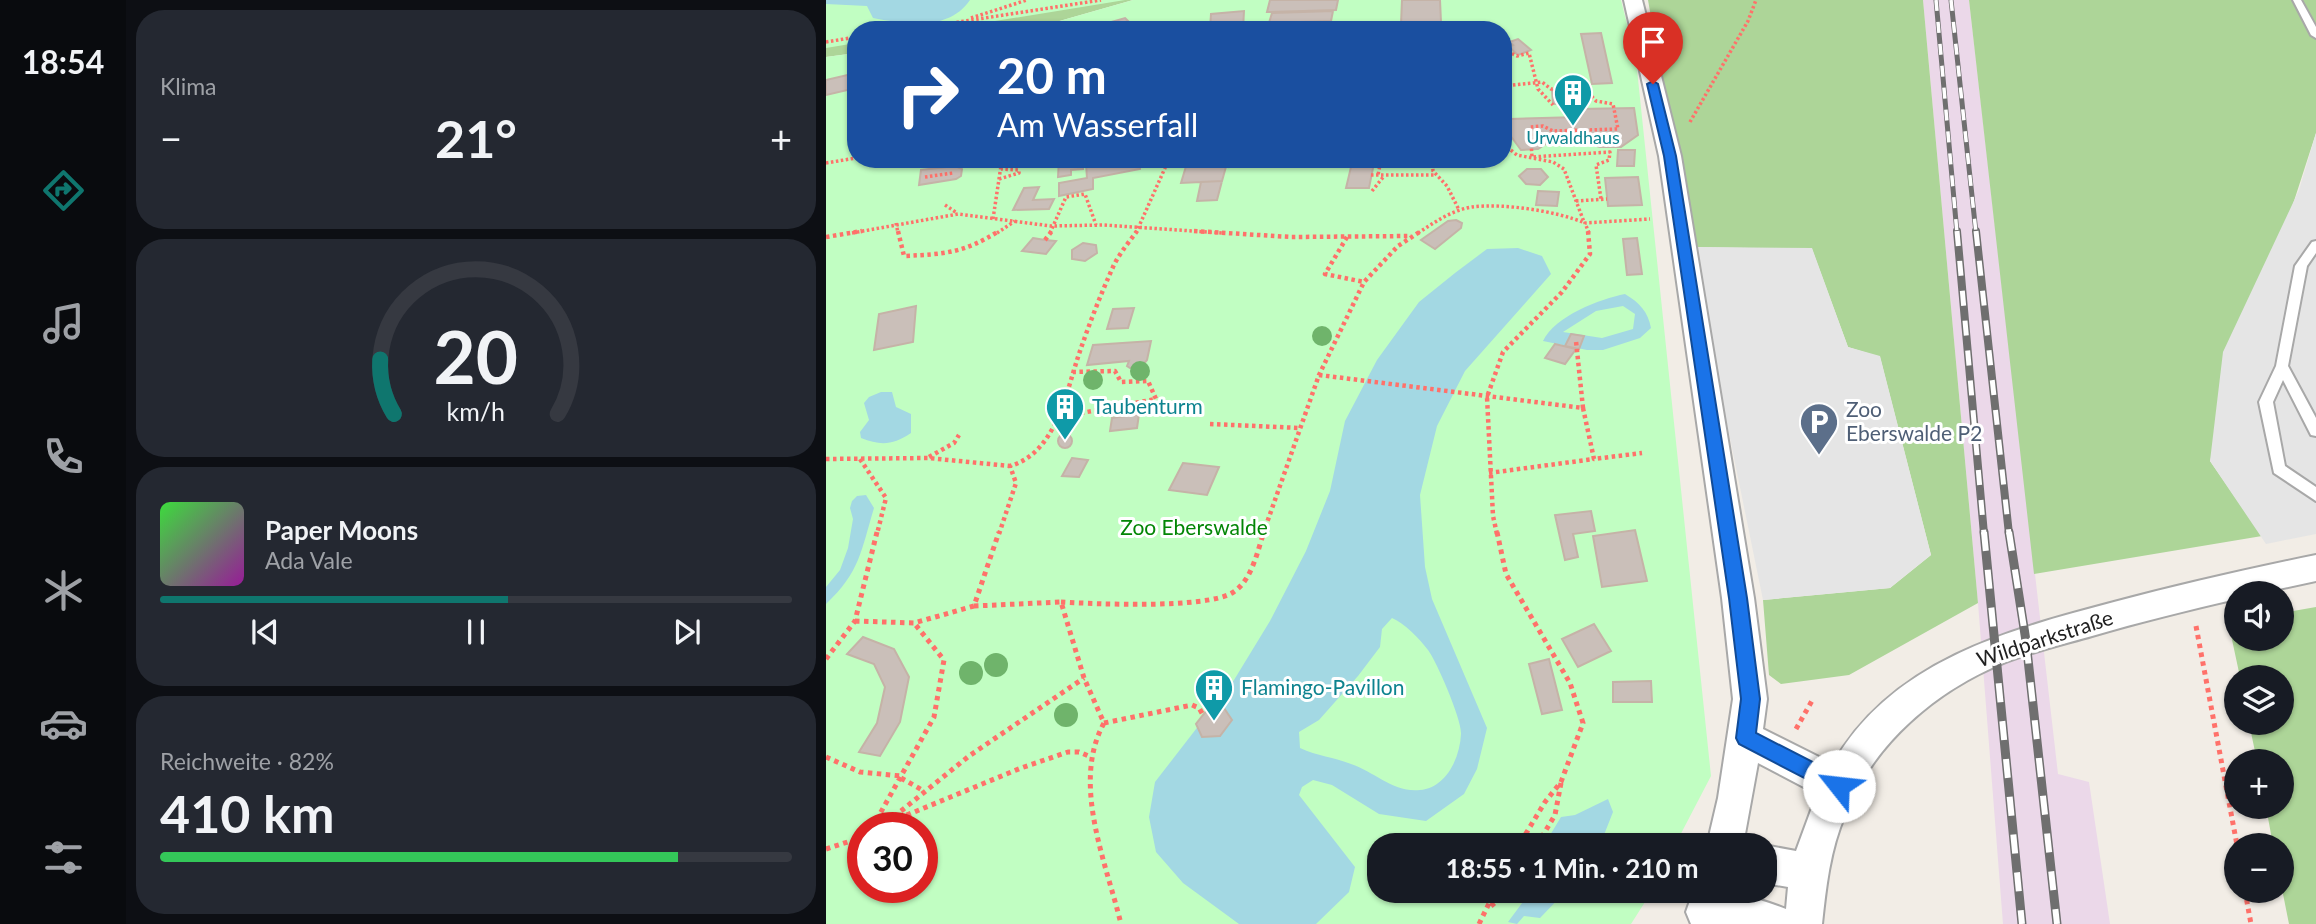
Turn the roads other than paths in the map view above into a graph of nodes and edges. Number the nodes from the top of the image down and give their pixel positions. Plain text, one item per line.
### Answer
1 (1633, 0) edge
2 (2297, 0) edge
3 (2316, 35) edge
4 (2316, 245) edge
5 (2283, 366) junction
6 (2316, 431) edge
7 (2316, 495) edge
8 (2316, 568) edge
9 (1746, 738) junction
10 (1839, 786) junction
11 (1727, 833) edge
12 (1777, 866) edge
13 (1808, 872) junction
14 (1705, 909) edge
15 (1776, 924) edge
16 (1803, 924) edge

1 - 9 street
2 - 3 lane
4 - 5 lane
5 - 6 lane
5 - 7 lane
8 - 10 street, Wildparkstraße
9 - 10 street
9 - 11 street
10 - 13 street, Wildparkstraße
12 - 13 street
13 - 16 street, Wildparkstraße
14 - 15 street

